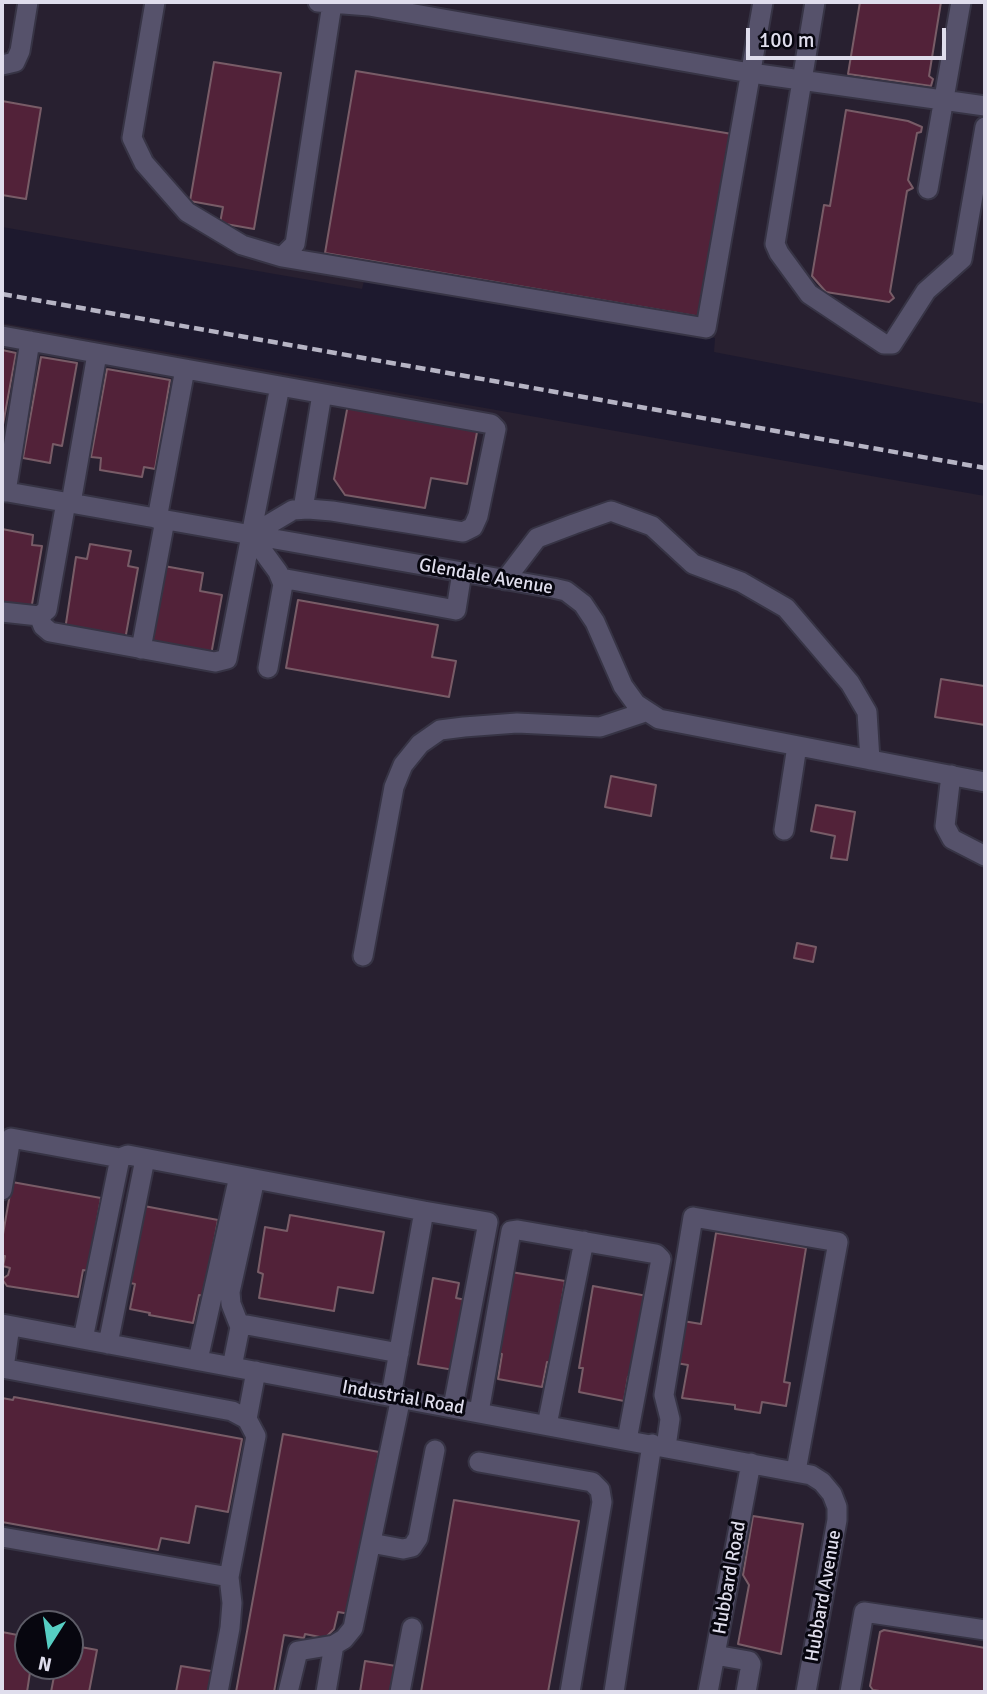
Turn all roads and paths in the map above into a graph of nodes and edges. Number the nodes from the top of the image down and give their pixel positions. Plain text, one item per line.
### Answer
1 (29, 2) edge
2 (155, 2) edge
3 (763, 2) edge
4 (816, 2) edge
5 (961, 2) edge
6 (325, 3) edge
7 (370, 4) edge
8 (2, 65) edge
9 (751, 72) junction
10 (803, 79) junction
11 (944, 100) junction
12 (985, 106) edge
13 (985, 127) edge
14 (928, 189) dead end
15 (282, 257) junction
16 (2, 336) edge
17 (30, 341) junction
18 (97, 354) junction
19 (185, 369) junction
20 (280, 386) junction
21 (322, 394) junction
22 (4, 491) edge
23 (68, 503) junction
24 (303, 509) junction
25 (161, 519) junction
26 (251, 536) junction
27 (462, 572) junction
28 (281, 578) junction
29 (505, 580) junction
30 (2, 612) edge
31 (39, 616) junction
32 (141, 649) junction
33 (268, 668) dead end
34 (645, 712) junction
35 (797, 746) junction
36 (870, 760) junction
37 (951, 775) junction
38 (985, 782) edge
39 (784, 830) dead end
40 (985, 856) edge
41 (363, 956) dead end
42 (7, 1137) edge
43 (120, 1158) junction
44 (145, 1158) junction
45 (247, 1178) junction
46 (2, 1189) edge
47 (424, 1211) junction
48 (584, 1241) junction
49 (6, 1325) edge
50 (240, 1327) junction
51 (83, 1339) junction
52 (108, 1344) junction
53 (399, 1353) junction
54 (198, 1360) junction
55 (232, 1367) junction
56 (3, 1368) edge
57 (256, 1371) junction
58 (396, 1396) junction
59 (453, 1407) junction
60 (479, 1412) junction
61 (247, 1419) junction
62 (547, 1425) junction
63 (627, 1440) junction
64 (659, 1446) junction
65 (435, 1450) dead end
66 (478, 1462) dead end
67 (751, 1463) junction
68 (800, 1472) junction
69 (2, 1536) edge
70 (371, 1543) junction
71 (229, 1577) junction
72 (412, 1628) dead end
73 (985, 1630) edge
74 (334, 1645) junction
75 (715, 1655) junction
76 (218, 1692) edge
77 (288, 1692) edge
78 (326, 1692) edge
79 (401, 1692) edge
80 (570, 1692) edge
81 (614, 1692) edge
82 (708, 1692) edge
83 (746, 1692) edge
84 (806, 1692) edge
85 (850, 1692) edge

1 - 8 street
2 - 15 street
3 - 9 street
4 - 10 street
5 - 11 street
6 - 7 street
6 - 15 street
7 - 9 street
9 - 10 street
9 - 15 street
10 - 11 street
10 - 13 street
11 - 12 street
11 - 14 street
16 - 17 street
17 - 18 street
17 - 22 street
18 - 19 street
18 - 23 street
19 - 20 street
19 - 25 street
20 - 21 street
20 - 26 street
21 - 24 street
21 - 24 street
22 - 23 street, Glendale Avenue
23 - 25 street, Glendale Avenue
23 - 31 street
24 - 26 street
25 - 26 street, Glendale Avenue
25 - 32 street
26 - 27 street, Glendale Avenue
26 - 28 street
26 - 32 street
27 - 28 street
27 - 29 street, Glendale Avenue
28 - 33 street
29 - 34 street, Glendale Avenue
29 - 36 street
30 - 31 street
31 - 32 street
34 - 35 street
34 - 41 street
35 - 36 street
35 - 39 street
36 - 37 street
37 - 38 street
37 - 40 street
42 - 43 street
42 - 46 street
43 - 44 street
43 - 51 street
44 - 45 street
44 - 52 street
45 - 47 street
45 - 50 street
45 - 54 street
47 - 53 street
47 - 59 street
48 - 60 street
48 - 62 street
48 - 63 street
49 - 51 street, Industrial Road
49 - 56 street
50 - 53 street
50 - 55 street
51 - 52 street, Industrial Road
52 - 54 street, Industrial Road
53 - 58 street
54 - 55 street, Industrial Road
55 - 57 street, Industrial Road
56 - 61 street
57 - 58 street, Industrial Road
57 - 61 street
58 - 59 street, Industrial Road
58 - 70 street
59 - 60 street, Industrial Road
60 - 62 street, Industrial Road
61 - 71 street
62 - 63 street, Industrial Road
63 - 64 street, Industrial Road
64 - 67 street, Industrial Road
64 - 68 street
64 - 81 street
65 - 70 street
66 - 80 street
67 - 68 street, Industrial Road
67 - 75 street, Hubbard Road
68 - 84 street, Hubbard Avenue
69 - 71 street
70 - 74 street
71 - 76 street
72 - 79 street
73 - 85 street
74 - 77 street
74 - 78 street
75 - 82 street, Hubbard Road
75 - 83 street

